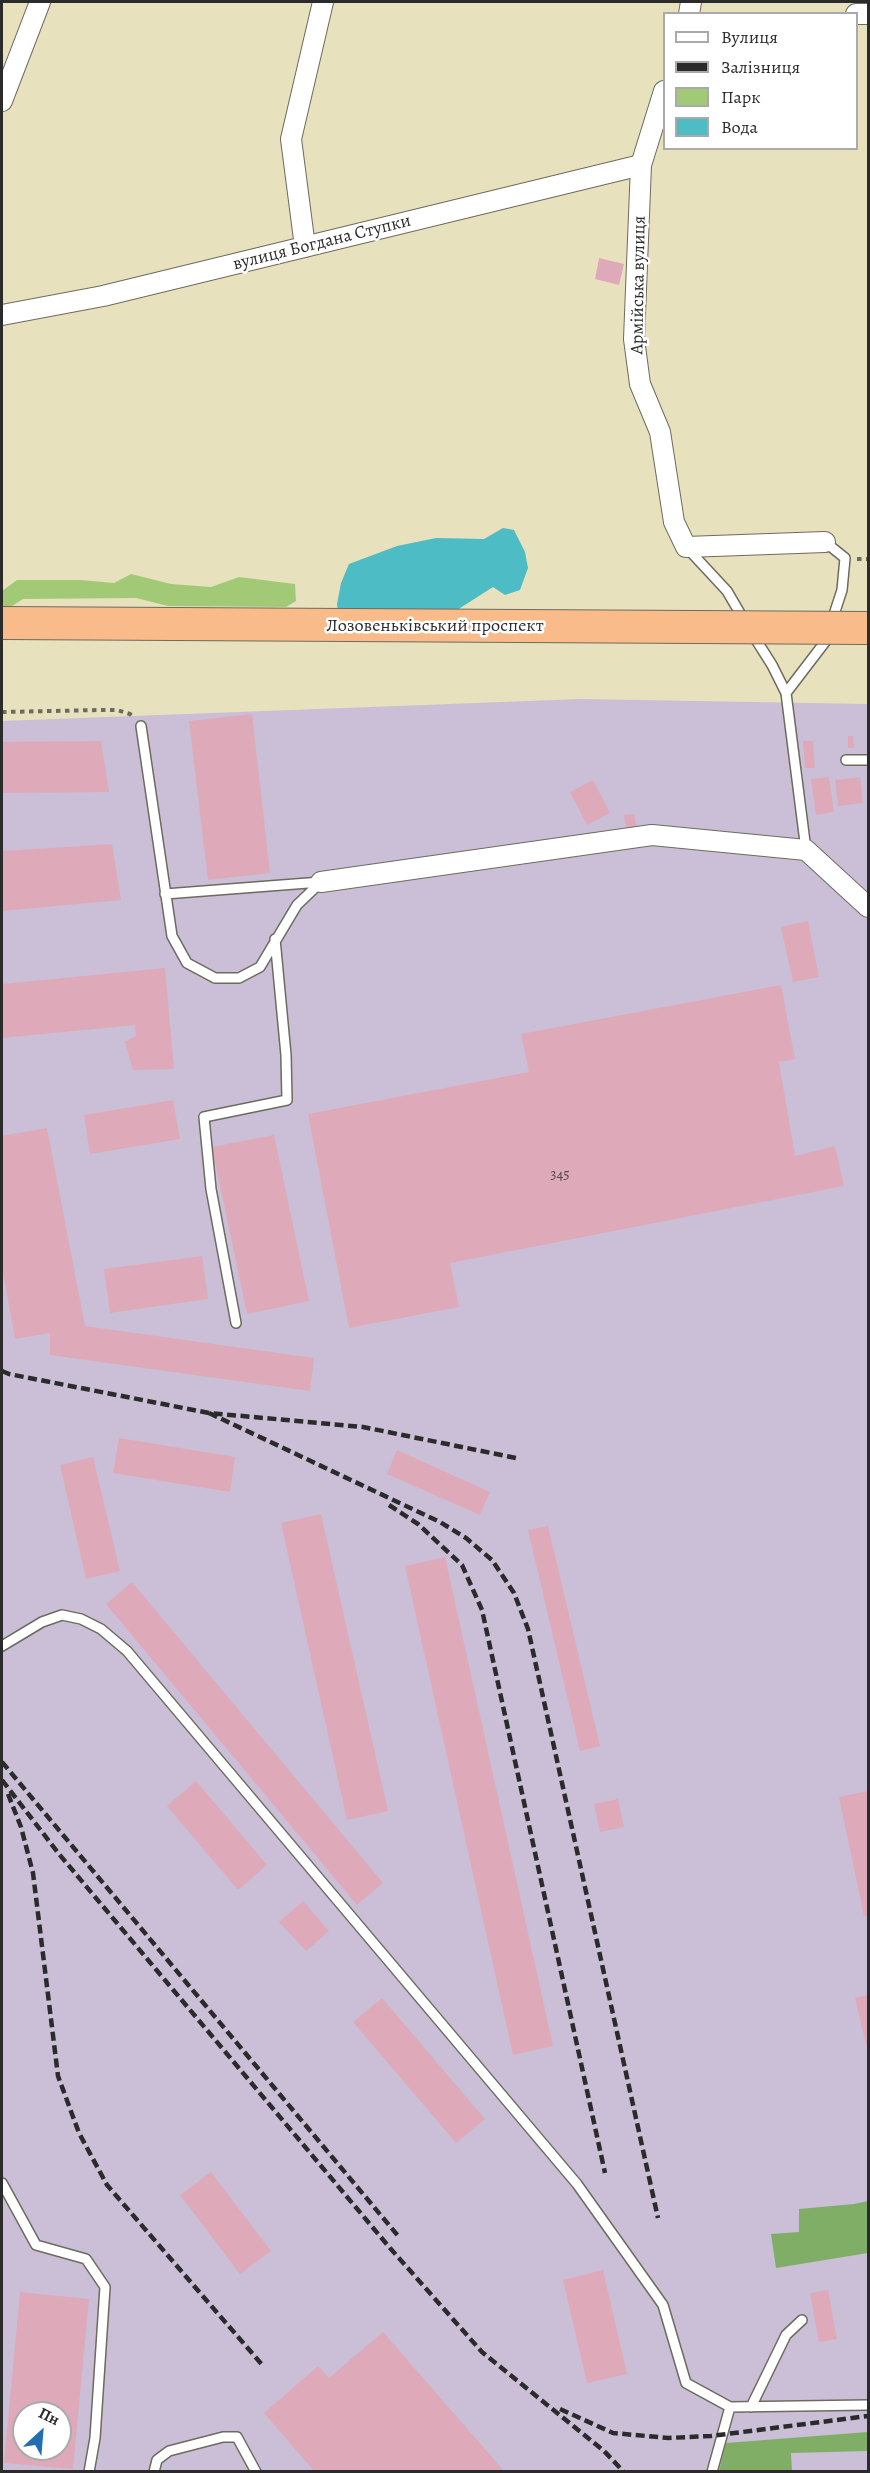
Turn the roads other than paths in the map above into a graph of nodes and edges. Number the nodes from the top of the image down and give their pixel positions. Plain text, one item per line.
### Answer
1 (40, 2) edge
2 (323, 2) edge
3 (663, 94) edge
4 (2, 101) edge
5 (641, 165) junction
6 (306, 247) junction
7 (2, 315) edge
8 (825, 542) joint
9 (686, 547) junction
10 (2, 623) edge
11 (868, 628) edge
12 (786, 693) junction
13 (141, 726) road end
14 (846, 760) dead end
15 (868, 760) edge
16 (806, 850) junction
17 (321, 882) junction
18 (165, 894) junction
19 (868, 907) edge
20 (275, 939) junction
21 (236, 1323) dead end
22 (2, 1646) edge
23 (2, 2183) edge
24 (802, 2320) dead end
25 (868, 2405) edge
26 (730, 2407) junction
27 (751, 2407) junction
28 (89, 2472) edge
29 (154, 2472) edge
30 (256, 2472) edge
31 (712, 2472) edge

1 - 4 street
2 - 6 street
3 - 5 street, Армійська вулиця
5 - 6 street, вулиця Богдана Ступки
5 - 9 street, Армійська вулиця
6 - 7 street, вулиця Богдана Ступки
8 - 9 street
8 - 12 lane
9 - 12 lane
10 - 11 highway, Лозовеньківський проспект, bridge
12 - 16 lane
13 - 18 lane
14 - 15 lane
16 - 17 street
16 - 19 street
17 - 18 lane
17 - 20 lane
18 - 20 lane
20 - 21 lane
22 - 26 lane
23 - 28 lane
24 - 27 lane
25 - 27 lane
26 - 27 lane
26 - 31 lane
29 - 30 lane

